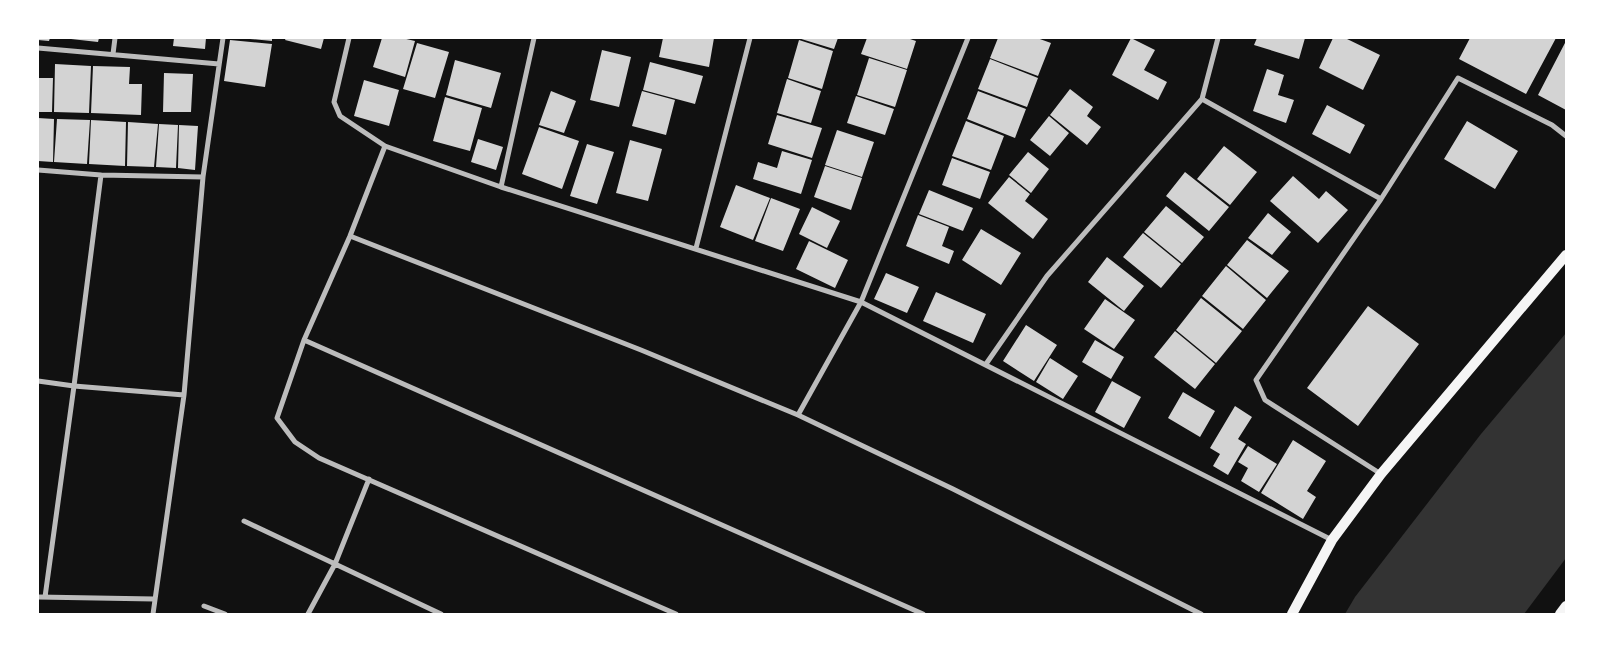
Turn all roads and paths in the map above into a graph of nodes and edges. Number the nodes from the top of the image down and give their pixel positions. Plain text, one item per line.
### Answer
1 (115, 38) edge
2 (223, 38) edge
3 (349, 38) edge
4 (534, 38) edge
5 (750, 38) edge
6 (968, 38) edge
7 (1218, 38) edge
8 (38, 48) edge
9 (113, 54) junction
10 (219, 64) junction
11 (1202, 99) junction
12 (1566, 136) edge
13 (385, 146) junction
14 (38, 170) edge
15 (101, 175) junction
16 (203, 178) junction
17 (501, 187) junction
18 (1380, 199) junction
19 (350, 236) junction
20 (696, 248) junction
21 (1566, 255) edge
22 (861, 302) junction
23 (304, 340) junction
24 (986, 364) junction
25 (38, 381) edge
26 (74, 386) junction
27 (184, 395) junction
28 (798, 415) junction
29 (1381, 474) junction
30 (369, 479) junction
31 (244, 521) dead end
32 (1332, 540) junction
33 (335, 564) junction
34 (38, 597) edge
35 (45, 597) junction
36 (154, 599) junction
37 (204, 606) dead end
38 (1566, 606) edge
39 (152, 614) edge
40 (225, 614) edge
41 (308, 614) edge
42 (441, 614) edge
43 (676, 614) edge
44 (923, 614) edge
45 (1201, 614) edge
46 (1292, 614) edge
47 (1560, 614) edge

1 - 9 street
2 - 10 street
3 - 13 street
4 - 17 street
5 - 20 street
6 - 22 street
7 - 11 street
8 - 9 street
9 - 10 street
10 - 16 street
11 - 18 street
11 - 24 street
12 - 18 street
13 - 17 street
13 - 19 street
14 - 15 street
15 - 16 street
15 - 26 street
16 - 27 street
17 - 20 street
18 - 29 street
19 - 23 street
19 - 28 street
20 - 22 street
21 - 29 main road
22 - 24 street
22 - 28 street
23 - 30 street
23 - 44 street
24 - 32 street
25 - 26 street
26 - 27 street
26 - 35 street
27 - 36 street
28 - 45 street
29 - 32 main road
30 - 33 street
30 - 43 street
31 - 33 street
32 - 46 main road
33 - 41 street
33 - 42 street
34 - 35 street
35 - 36 street
36 - 39 street
37 - 40 street
38 - 47 main road

